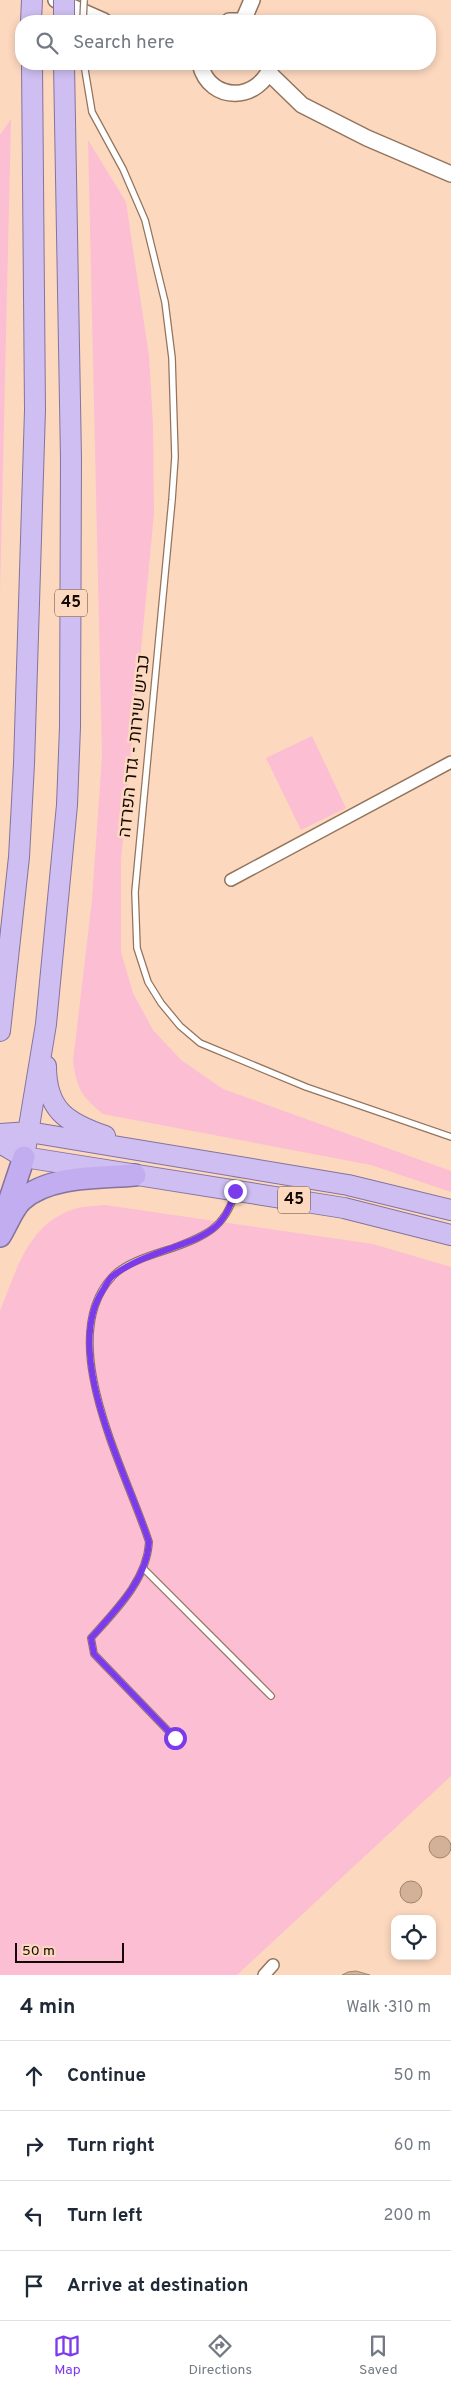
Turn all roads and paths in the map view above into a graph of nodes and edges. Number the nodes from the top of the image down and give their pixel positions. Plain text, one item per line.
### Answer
1 (32, 0) edge
2 (56, 0) edge
3 (64, 0) edge
4 (84, 0) edge
5 (252, 0) edge
6 (31, 15) edge
7 (64, 15) edge
8 (84, 15) edge
9 (90, 15) edge
10 (246, 15) edge
11 (32, 70) edge
12 (64, 70) edge
13 (85, 70) edge
14 (203, 70) edge
15 (269, 70) edge
16 (272, 70) edge
17 (451, 174) edge
18 (451, 762) edge
19 (231, 880) dead end
20 (46, 1024) junction
21 (0, 1032) edge
22 (29, 1132) junction
23 (0, 1134) edge
24 (451, 1137) edge
25 (0, 1143) edge
26 (152, 1152) junction
27 (24, 1157) junction
28 (135, 1175) junction
29 (235, 1191) junction
30 (451, 1210) edge
31 (0, 1231) edge
32 (451, 1235) edge
33 (0, 1236) edge
34 (144, 1569) junction
35 (271, 1696) dead end
36 (175, 1738) dead end
37 (273, 1965) dead end
38 (264, 1975) edge

1 - 6 highway
2 - 9 street
3 - 7 highway, bridge
4 - 8 lane, bridge
5 - 10 street
11 - 21 highway
12 - 20 highway, 45
13 - 24 lane, כביש שירות - גדר הפרדה
14 - 15 street
16 - 17 street
18 - 19 street
20 - 22 highway, 45
20 - 26 highway
22 - 23 highway, 45
22 - 26 highway, 45
22 - 27 highway, 45
25 - 27 highway, 45
26 - 30 highway, 45
27 - 28 highway, 45
27 - 31 highway
28 - 29 highway, 45
28 - 33 highway
29 - 32 highway, 45
29 - 34 lane
34 - 35 lane
34 - 36 lane
37 - 38 street

